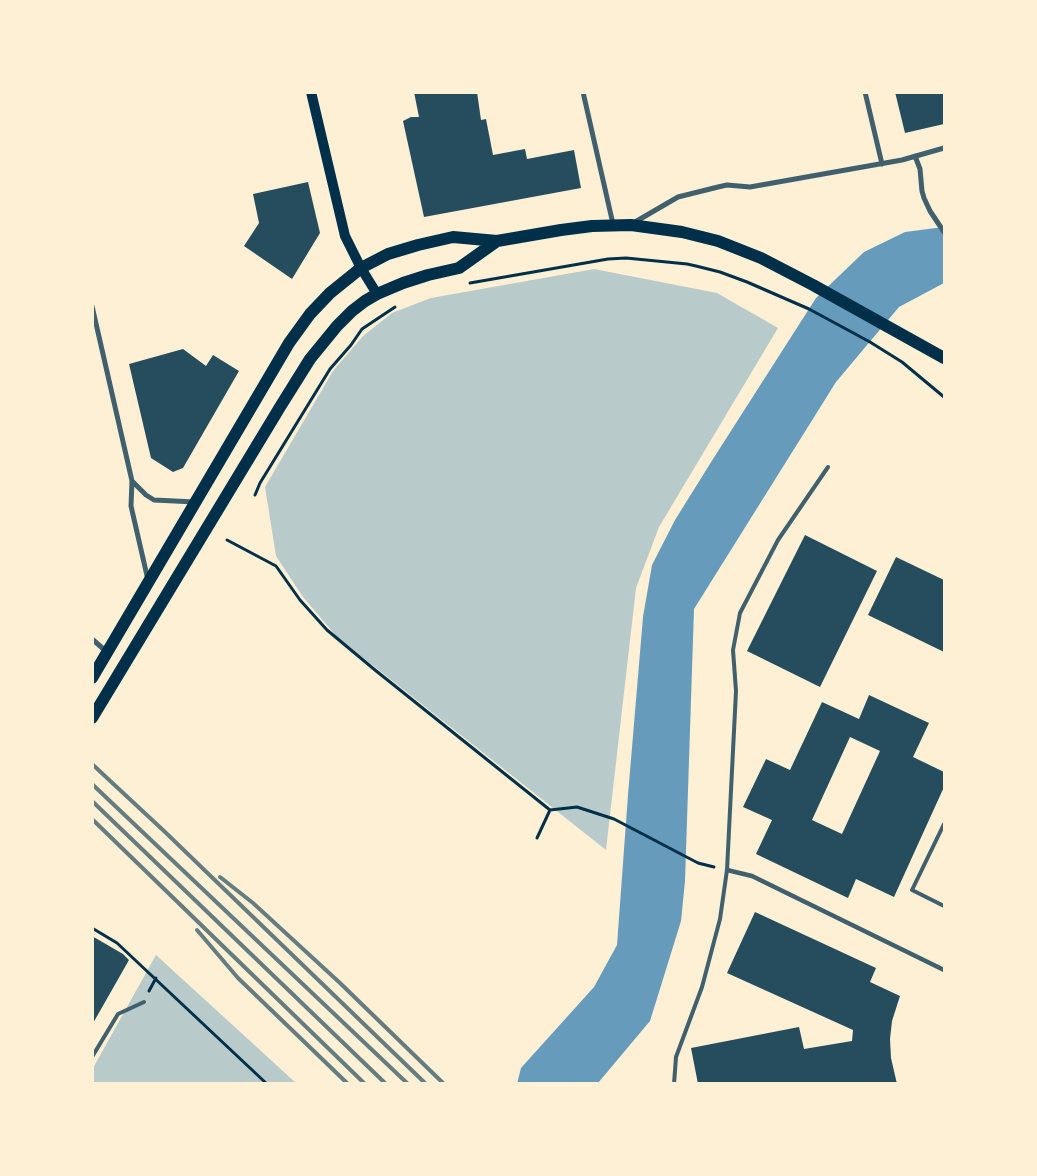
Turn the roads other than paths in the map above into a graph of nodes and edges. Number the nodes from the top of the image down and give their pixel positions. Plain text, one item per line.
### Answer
1 (310, 92) edge
2 (583, 92) edge
3 (865, 92) edge
4 (944, 148) edge
5 (914, 156) junction
6 (882, 164) junction
7 (613, 225) junction
8 (631, 225) junction
9 (944, 232) edge
10 (497, 241) junction
11 (361, 268) junction
12 (377, 294) junction
13 (92, 306) edge
14 (944, 358) edge
15 (828, 467) dead end
16 (132, 482) junction
17 (196, 502) junction
18 (149, 584) junction
19 (92, 639) edge
20 (107, 652) junction
21 (92, 678) edge
22 (92, 718) edge
23 (944, 824) edge
24 (727, 870) junction
25 (944, 906) edge
26 (944, 970) edge
27 (144, 1002) dead end
28 (92, 1057) edge
29 (674, 1084) edge

1 - 11 main road
2 - 7 street
3 - 6 street
4 - 5 street
5 - 6 street
5 - 9 street
6 - 8 street
7 - 8 main road
7 - 10 main road
8 - 14 main road
10 - 11 main road
10 - 12 main road
11 - 12 main road
11 - 17 main road
12 - 22 main road
13 - 16 street
15 - 24 lane
16 - 17 street
16 - 18 street
17 - 18 main road
18 - 20 main road
19 - 20 street
20 - 21 main road
23 - 25 lane
24 - 26 street
24 - 29 lane
27 - 28 lane

